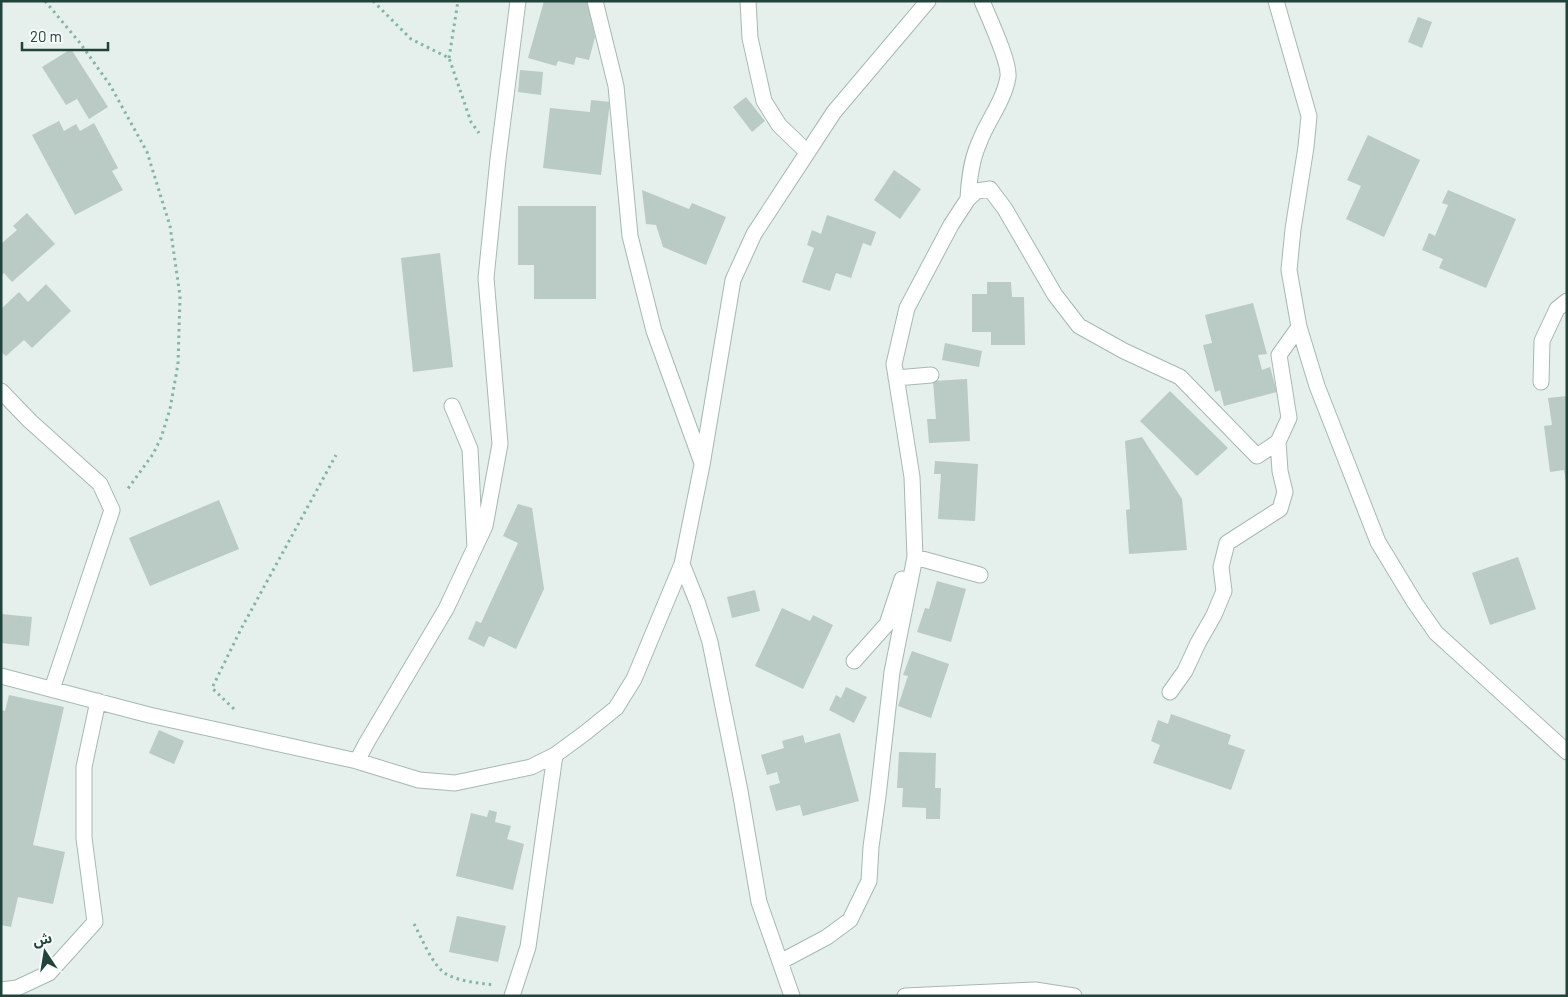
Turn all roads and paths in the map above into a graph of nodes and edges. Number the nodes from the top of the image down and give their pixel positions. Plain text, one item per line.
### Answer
1 (44, 1) edge
2 (373, 1) edge
3 (458, 1) edge
4 (518, 1) edge
5 (595, 1) edge
6 (748, 1) edge
7 (928, 1) edge
8 (982, 1) edge
9 (1276, 1) edge
10 (449, 58) junction
11 (807, 152) junction
12 (498, 159) junction
13 (968, 199) junction
14 (1567, 301) edge
15 (1299, 327) junction
16 (931, 375) dead end
17 (896, 378) junction
18 (1541, 382) dead end
19 (1, 391) edge
20 (452, 406) dead end
21 (1278, 442) junction
22 (336, 456) dead end
23 (702, 465) junction
24 (112, 510) junction
25 (475, 548) junction
26 (915, 550) junction
27 (682, 564) junction
28 (980, 575) dead end
29 (854, 661) dead end
30 (1, 676) edge
31 (52, 689) junction
32 (1170, 692) dead end
33 (98, 701) junction
34 (242, 711) dead end
35 (1567, 752) edge
36 (555, 754) junction
37 (357, 762) junction
38 (414, 924) dead end
39 (780, 962) junction
40 (1, 990) edge
41 (513, 992) edge
42 (792, 996) edge
43 (905, 996) edge
44 (1074, 996) edge

1 - 24 path
2 - 10 path
3 - 10 path
4 - 12 street
5 - 23 street
6 - 11 street
7 - 11 street
8 - 13 street
9 - 15 street
10 - 12 path
11 - 23 street
12 - 25 street
13 - 17 street
13 - 21 street
14 - 18 street
15 - 21 street
15 - 35 street
16 - 17 street
17 - 26 street
19 - 24 street
20 - 25 street
21 - 32 street
22 - 34 path
23 - 27 street
24 - 31 street
25 - 37 street
26 - 28 street
26 - 29 street
26 - 39 street
27 - 36 street
27 - 39 street
30 - 31 street
31 - 33 street
33 - 37 street
33 - 40 street
36 - 37 street
36 - 41 street
38 - 41 path
39 - 42 street
43 - 44 street

